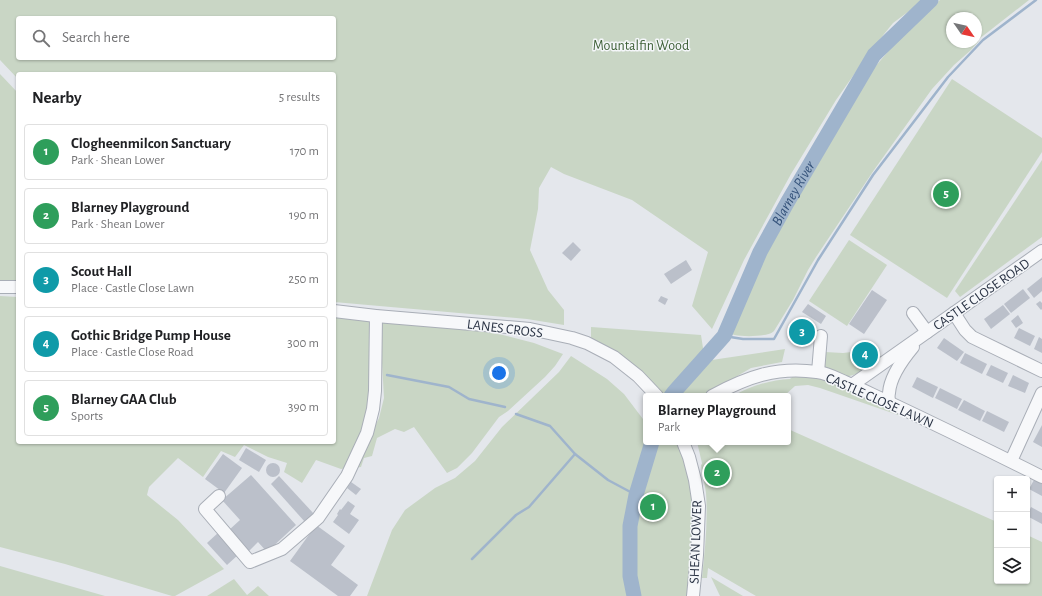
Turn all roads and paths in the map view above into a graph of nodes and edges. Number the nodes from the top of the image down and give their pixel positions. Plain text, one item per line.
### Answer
1 (1042, 251) edge
2 (0, 287) edge
3 (16, 287) edge
4 (336, 311) edge
5 (913, 313) dead end
6 (954, 313) junction
7 (376, 316) junction
8 (923, 335) junction
9 (821, 336) dead end
10 (1042, 371) edge
11 (818, 372) junction
12 (852, 385) junction
13 (654, 393) edge
14 (718, 393) edge
15 (1042, 393) edge
16 (890, 403) junction
17 (684, 445) edge
18 (1011, 461) junction
19 (1042, 477) edge
20 (219, 496) dead end
21 (693, 596) edge

1 - 6 street, CASTLE CLOSE ROAD
2 - 3 street
4 - 7 street, LANES CROSS
5 - 8 street
6 - 8 street, CASTLE CLOSE ROAD
6 - 10 street
7 - 13 street, LANES CROSS
7 - 20 street
8 - 12 street, CASTLE CLOSE ROAD
8 - 16 street, CASTLE CLOSE ROAD
9 - 11 street
11 - 12 street, CASTLE CLOSE LAWN
11 - 14 street, CASTLE CLOSE LAWN
12 - 16 street, CASTLE CLOSE LAWN
15 - 18 street
16 - 18 street, CASTLE CLOSE LAWN
17 - 21 street, SHEAN LOWER
18 - 19 street, CASTLE CLOSE LAWN

